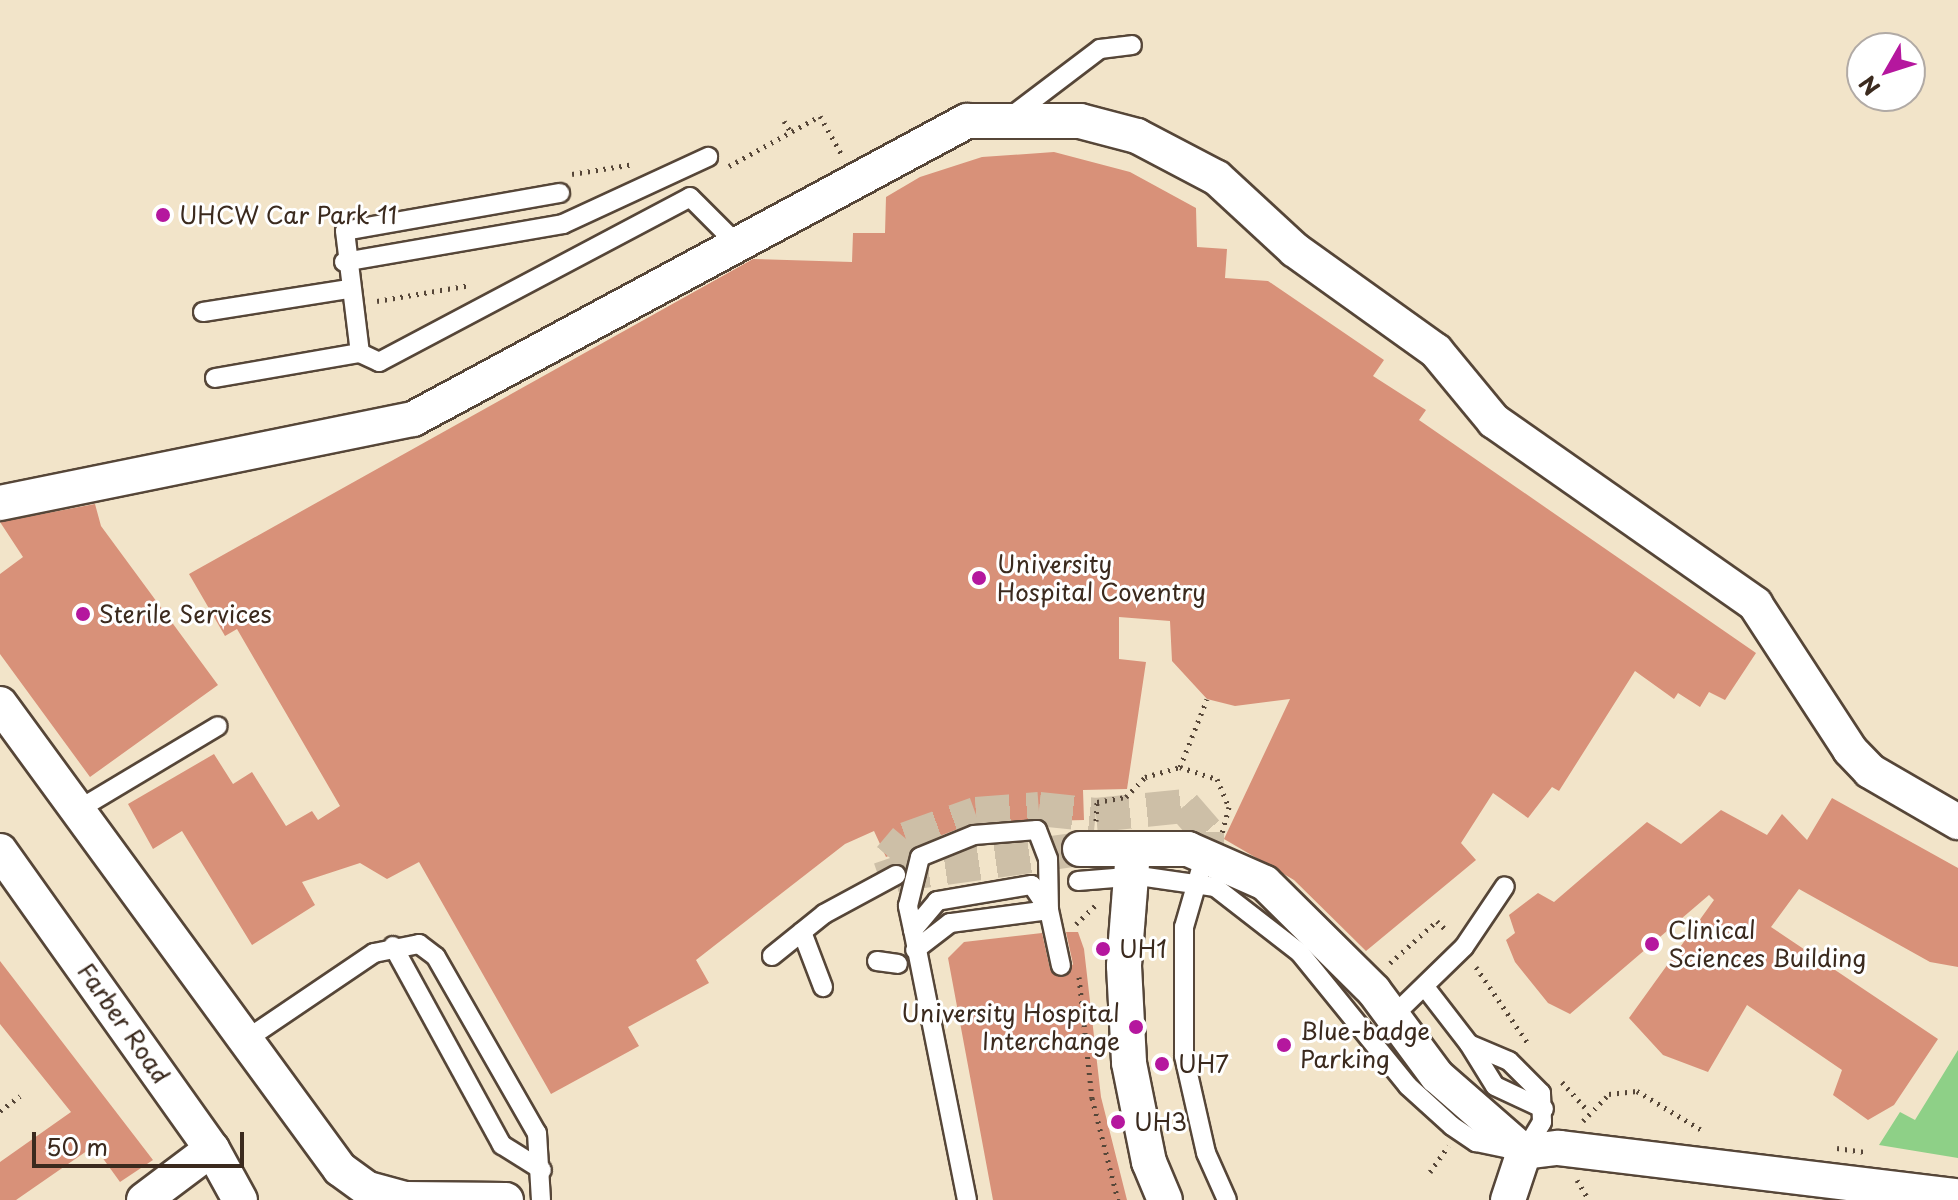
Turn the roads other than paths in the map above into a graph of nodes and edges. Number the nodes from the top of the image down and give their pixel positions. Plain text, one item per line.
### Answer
1 (1132, 45) dead end
2 (1009, 118) junction
3 (708, 157) dead end
4 (560, 193) dead end
5 (734, 241) junction
6 (342, 254) junction
7 (349, 289) junction
8 (203, 312) dead end
9 (360, 353) junction
10 (215, 378) dead end
11 (0, 503) edge
12 (0, 704) edge
13 (218, 726) dead end
14 (76, 811) junction
15 (1958, 822) edge
16 (0, 851) edge
17 (1132, 864) junction
18 (1079, 865) tunnel mouth
19 (1202, 868) junction
20 (896, 875) dead end
21 (1505, 886) dead end
22 (1049, 910) junction
23 (913, 930) junction
24 (802, 932) junction
25 (393, 946) junction
26 (915, 950) junction
27 (772, 956) dead end
28 (877, 961) dead end
29 (898, 964) dead end
30 (1068, 964) road end
31 (823, 987) dead end
32 (1425, 987) junction
33 (1392, 1017) junction
34 (244, 1041) junction
35 (1469, 1044) junction
36 (1462, 1100) junction
37 (1544, 1109) junction
38 (212, 1149) junction
39 (1524, 1152) junction
40 (542, 1170) junction
41 (1810, 1175) edge
42 (1958, 1196) edge
43 (144, 1200) edge
44 (240, 1200) edge
45 (506, 1200) edge
46 (541, 1200) edge
47 (967, 1200) edge
48 (1165, 1200) edge
49 (1227, 1200) edge
50 (1508, 1200) edge

1 - 2 lane
2 - 5 street
2 - 15 street
3 - 6 lane
4 - 6 lane
5 - 9 lane
5 - 11 street
6 - 7 lane
7 - 8 lane
7 - 9 lane
9 - 10 lane
12 - 14 street
13 - 14 lane
14 - 34 street
16 - 38 street, Farber Road
17 - 18 street
17 - 19 street
17 - 48 street
19 - 33 street
19 - 36 lane
19 - 39 lane
19 - 49 lane
20 - 24 lane
21 - 32 lane
22 - 23 lane
22 - 23 lane
22 - 26 lane
22 - 30 lane
23 - 26 lane
24 - 27 lane
24 - 31 lane
25 - 34 lane
25 - 40 lane
25 - 40 lane
26 - 47 lane
28 - 29 lane
32 - 33 lane
32 - 35 lane
33 - 36 street
34 - 45 street
35 - 37 lane
35 - 37 lane
36 - 39 street
37 - 39 lane
38 - 43 street
38 - 44 street, Farber Road
39 - 41 street
39 - 50 street
40 - 46 lane
41 - 42 street

